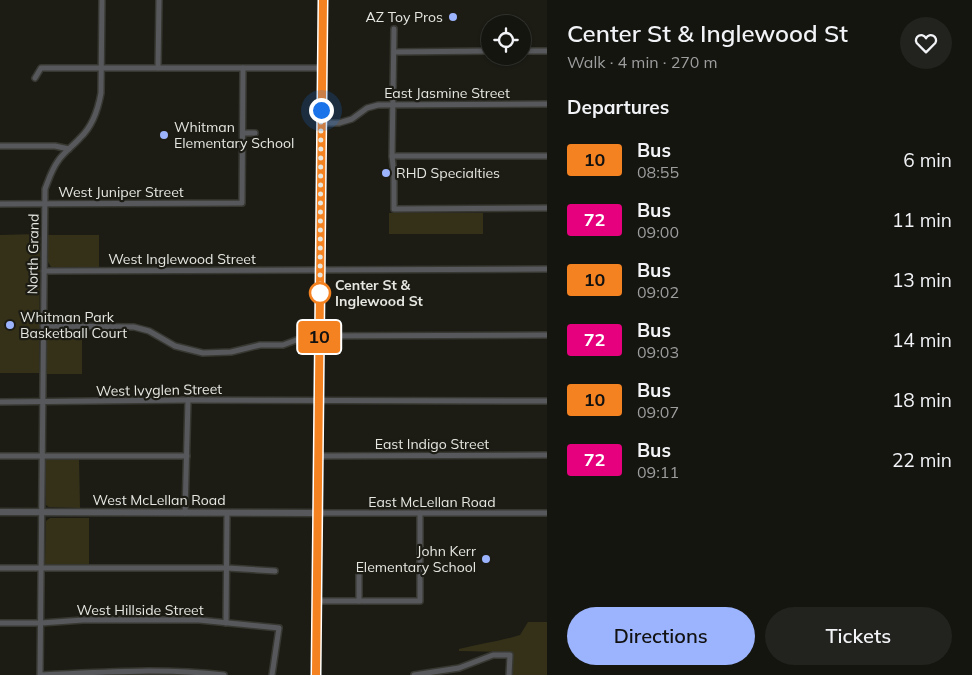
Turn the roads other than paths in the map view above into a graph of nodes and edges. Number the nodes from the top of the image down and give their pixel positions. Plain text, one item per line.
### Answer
1 (102, 0) edge
2 (159, 0) edge
3 (323, 0) edge
4 (394, 29) dead end
5 (481, 51) edge
6 (531, 51) edge
7 (547, 51) edge
8 (394, 52) junction
9 (102, 68) junction
10 (158, 68) junction
11 (243, 68) junction
12 (322, 68) junction
13 (35, 78) dead end
14 (393, 104) junction
15 (547, 104) edge
16 (321, 124) junction
17 (243, 133) junction
18 (256, 133) dead end
19 (0, 146) edge
20 (69, 149) junction
21 (392, 156) junction
22 (547, 156) edge
23 (0, 204) edge
24 (44, 204) junction
25 (547, 208) edge
26 (320, 269) junction
27 (547, 269) edge
28 (44, 271) junction
29 (43, 326) junction
30 (547, 335) edge
31 (319, 336) junction
32 (188, 400) junction
33 (318, 401) junction
34 (547, 401) edge
35 (0, 402) edge
36 (42, 402) junction
37 (547, 455) edge
38 (0, 456) edge
39 (42, 456) junction
40 (188, 456) junction
41 (318, 456) junction
42 (0, 512) edge
43 (41, 512) junction
44 (185, 513) junction
45 (227, 513) junction
46 (317, 513) junction
47 (420, 513) junction
48 (547, 513) edge
49 (0, 568) edge
50 (41, 568) junction
51 (227, 568) junction
52 (275, 571) dead end
53 (359, 575) dead end
54 (317, 601) junction
55 (359, 601) junction
56 (0, 623) edge
57 (226, 623) junction
58 (41, 624) junction
59 (97, 673) edge
60 (153, 673) edge
61 (213, 674) edge
62 (40, 675) edge
63 (224, 675) edge
64 (272, 675) edge
65 (316, 675) edge
66 (414, 675) edge
67 (510, 675) edge

1 - 9 street, North Grand
2 - 10 street
3 - 12 street
4 - 8 street
5 - 8 street
6 - 7 street
8 - 14 street
9 - 10 street
9 - 13 street
9 - 20 street, North Grand
10 - 11 street
11 - 12 street
11 - 17 street
12 - 16 street
14 - 15 street, East Jasmine Street
14 - 16 street, East Jasmine Street
14 - 21 street
16 - 26 street
17 - 18 street
17 - 24 street, West Juniper Street
19 - 20 street
20 - 24 street, North Grand
21 - 22 street
21 - 25 street
23 - 24 street, West Juniper Street
24 - 28 street, North Grand
26 - 27 street, West Inglewood Street
26 - 28 street, West Inglewood Street
26 - 31 street
28 - 29 street, North Grand
29 - 31 street
29 - 36 street, North Grand
30 - 31 street
31 - 33 street
32 - 33 street, West Ivyglen Street
32 - 36 street, West Ivyglen Street
32 - 40 street
33 - 34 street, West Ivyglen Street
33 - 41 street
35 - 36 street, West Ivyglen Street
36 - 39 street, North Grand
37 - 41 street, East Indigo Street
38 - 39 street
39 - 40 street
39 - 43 street, North Grand
40 - 44 street
41 - 46 street
42 - 43 street, West McLellan Road
43 - 44 street, West McLellan Road
43 - 50 street, North Grand
44 - 45 street, West McLellan Road
45 - 46 street, West McLellan Road
45 - 51 street
46 - 47 street, East McLellan Road
46 - 54 street
47 - 48 street, East McLellan Road
47 - 55 street
49 - 50 street
50 - 51 street
50 - 58 street, North Grand
51 - 52 street
51 - 57 street
53 - 55 street
54 - 55 street
54 - 65 street
56 - 58 street, West Hillside Street
57 - 58 street, West Hillside Street
57 - 64 street, West Hillside Street
58 - 62 street, North Grand
59 - 60 street
59 - 62 street
60 - 61 street
61 - 63 street
66 - 67 street

